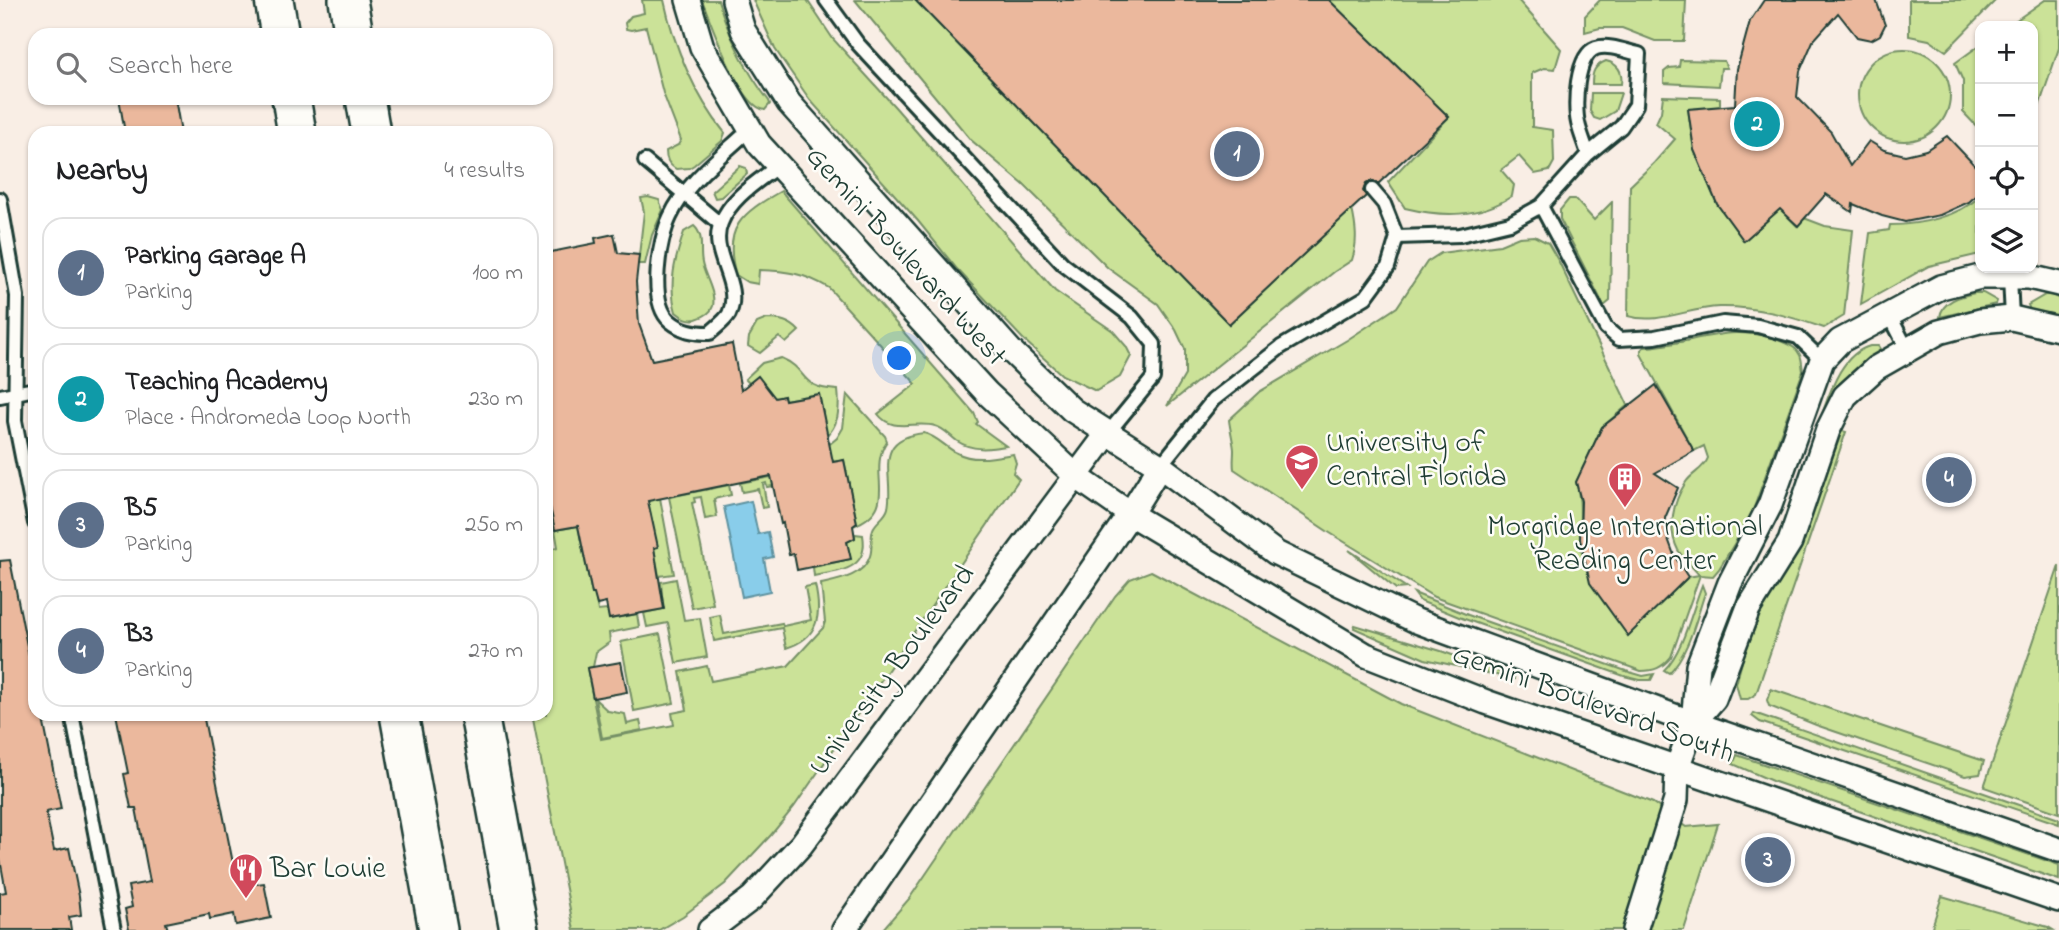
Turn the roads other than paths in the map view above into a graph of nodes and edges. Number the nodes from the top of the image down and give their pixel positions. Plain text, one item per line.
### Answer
1 (274, 0) edge
2 (348, 0) edge
3 (688, 0) edge
4 (734, 0) edge
5 (825, 0) edge
6 (279, 28) edge
7 (353, 28) edge
8 (292, 105) edge
9 (366, 105) edge
10 (296, 126) edge
11 (370, 126) edge
12 (750, 129) junction
13 (1588, 154) junction
14 (645, 161) dead end
15 (779, 165) junction
16 (1372, 190) dead end
17 (683, 195) junction
18 (0, 199) edge
19 (1541, 206) junction
20 (720, 224) junction
21 (1397, 237) junction
22 (2010, 278) junction
23 (2059, 284) edge
24 (1889, 314) junction
25 (2012, 318) junction
26 (2059, 329) edge
27 (1907, 349) junction
28 (1822, 360) junction
29 (28, 391) edge
30 (17, 393) junction
31 (0, 396) edge
32 (1108, 433) junction
33 (1160, 466) junction
34 (1077, 477) junction
35 (28, 487) edge
36 (1130, 514) junction
37 (73, 721) edge
38 (400, 721) edge
39 (481, 721) edge
40 (1693, 723) junction
41 (1677, 768) junction
42 (2059, 850) edge
43 (2059, 900) edge
44 (114, 930) edge
45 (438, 930) edge
46 (519, 930) edge
47 (710, 930) edge
48 (844, 930) edge
49 (1635, 930) edge

1 - 6 main road
2 - 7 main road
3 - 12 street, Gemini Boulevard West
4 - 32 street, Gemini Boulevard West
5 - 32 lane
8 - 10 main road
9 - 11 main road
12 - 15 street, Gemini Boulevard West
12 - 17 lane
13 - 13 lane
13 - 19 lane
14 - 17 lane
15 - 20 lane
15 - 34 street, Gemini Boulevard West
16 - 21 lane
17 - 20 lane
17 - 20 lane
18 - 30 lane
19 - 21 lane
19 - 28 lane
21 - 33 lane
22 - 23 street
22 - 24 street
22 - 25 lane
24 - 27 lane
24 - 28 street
25 - 26 street
25 - 27 street
27 - 40 street
28 - 40 street
29 - 30 lane
30 - 31 lane
30 - 35 lane
32 - 33 street, Gemini Boulevard West
32 - 34 street, University Boulevard
33 - 36 street
33 - 40 street, Gemini Boulevard South
34 - 36 street, Gemini Boulevard West
34 - 47 street, University Boulevard
36 - 41 street, Gemini Boulevard South
36 - 48 street
37 - 44 lane
38 - 45 main road
39 - 46 main road
40 - 41 street
40 - 42 street, Gemini Boulevard South
41 - 43 street, Gemini Boulevard South
41 - 49 street

